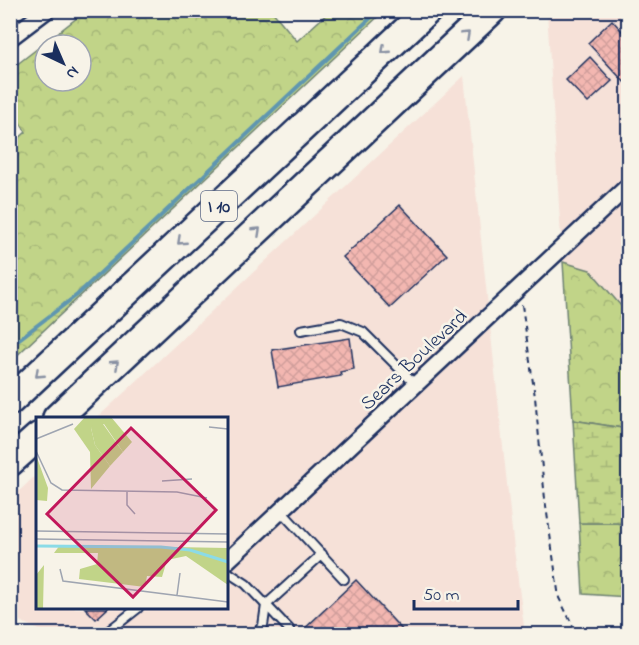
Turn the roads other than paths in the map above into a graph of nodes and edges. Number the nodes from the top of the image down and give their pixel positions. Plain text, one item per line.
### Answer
1 (47, 10) edge
2 (428, 10) edge
3 (492, 10) edge
4 (10, 38) edge
5 (628, 186) edge
6 (301, 330) dead end
7 (416, 385) junction
8 (10, 401) edge
9 (58, 417) edge
10 (36, 439) edge
11 (10, 462) edge
12 (281, 511) junction
13 (321, 554) junction
14 (228, 560) edge
15 (228, 572) edge
16 (344, 579) dead end
17 (266, 605) junction
18 (137, 609) edge
19 (289, 629) dead end
20 (105, 634) edge
21 (255, 634) edge

1 - 4 street
2 -> 8 highway, I 10
9 -> 3 highway, I 10
5 - 7 street, Sears Boulevard
6 - 7 lane
7 - 12 street, Sears Boulevard
10 - 11 highway
12 - 13 lane
12 - 14 street, Sears Boulevard
13 - 16 lane
13 - 17 lane
15 - 17 lane
17 - 19 lane
17 - 21 lane
18 - 20 lane

